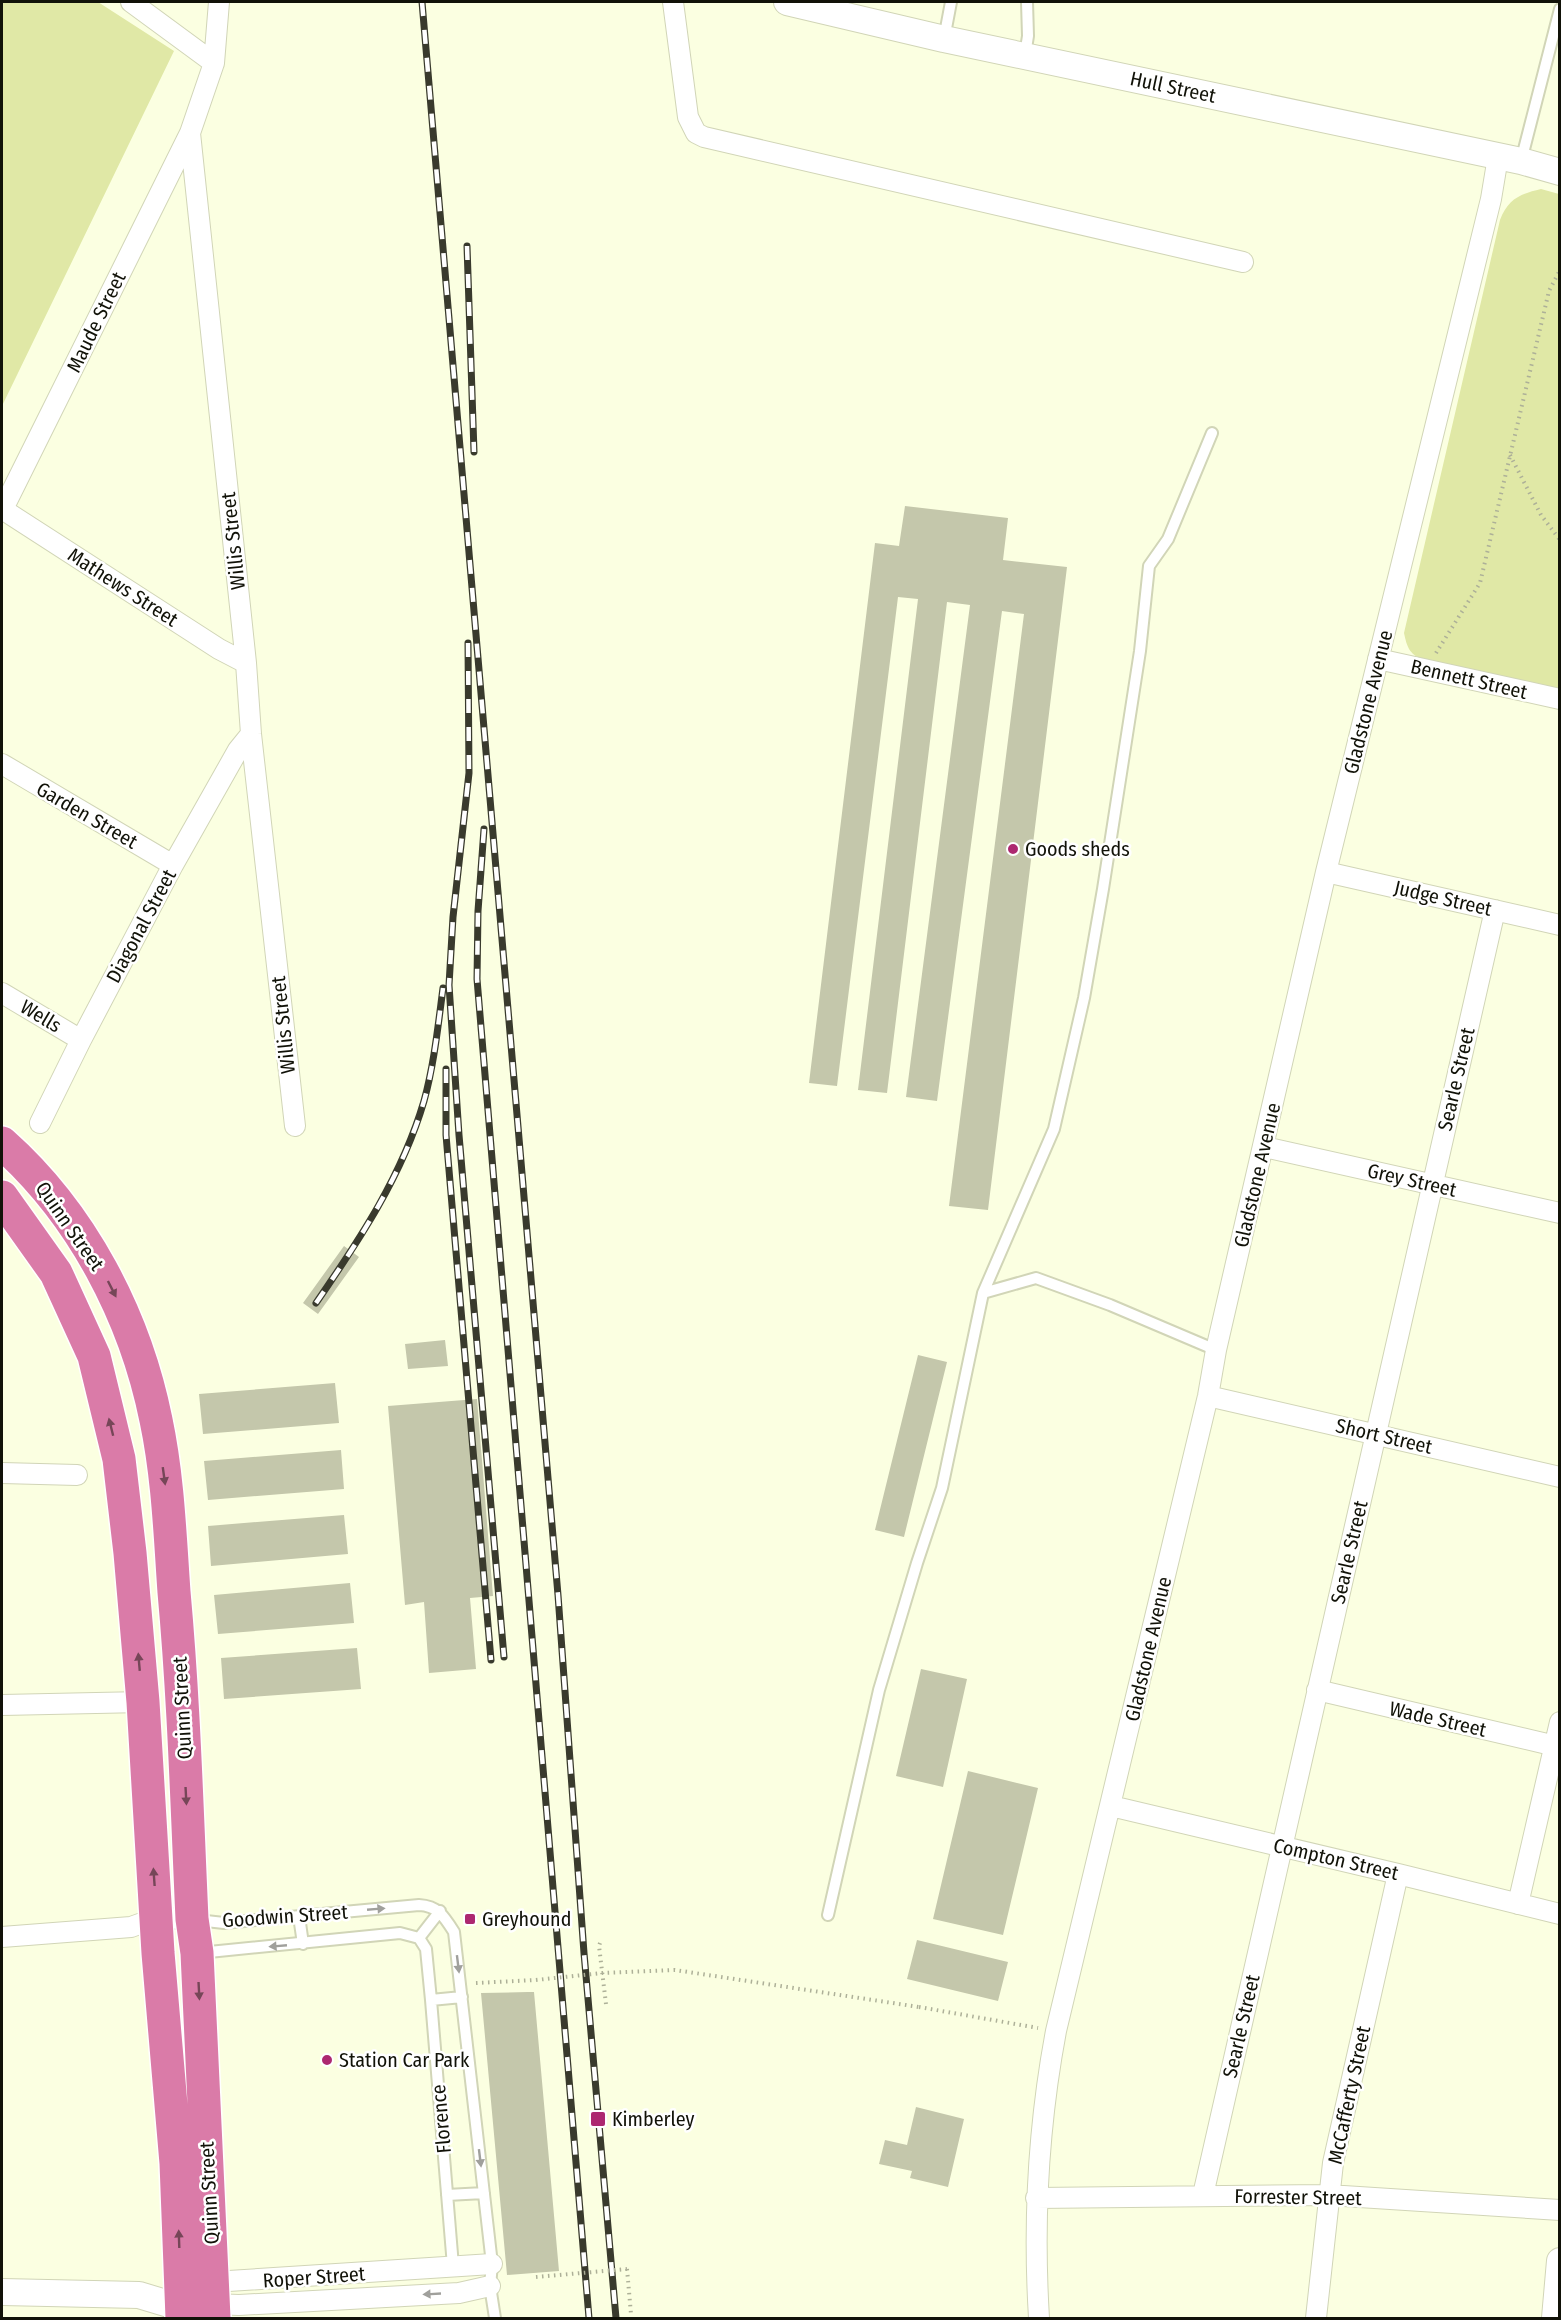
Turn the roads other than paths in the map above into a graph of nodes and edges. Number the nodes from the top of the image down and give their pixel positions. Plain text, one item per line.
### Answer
1 (131, 2) edge
2 (219, 2) edge
3 (673, 2) edge
4 (788, 2) edge
5 (951, 2) edge
6 (1027, 2) edge
7 (1560, 9) edge
8 (850, 10) edge
9 (944, 39) junction
10 (1025, 55) junction
11 (214, 63) junction
12 (190, 133) junction
13 (1509, 159) junction
14 (1560, 172) edge
15 (1243, 262) dead end
16 (1212, 433) dead end
17 (2, 510) edge
18 (1378, 659) junction
19 (246, 663) junction
20 (1560, 699) edge
21 (251, 734) junction
22 (2, 764) edge
23 (173, 864) junction
24 (1326, 872) junction
25 (1495, 910) junction
26 (1560, 925) edge
27 (2, 993) edge
28 (81, 1040) junction
29 (40, 1123) dead end
30 (295, 1126) dead end
31 (2, 1143) edge
32 (1264, 1148) junction
33 (1432, 1185) junction
34 (2, 1197) edge
35 (1560, 1213) edge
36 (983, 1293) junction
37 (1216, 1350) junction
38 (1208, 1395) junction
39 (1375, 1434) junction
40 (2, 1473) edge
41 (77, 1475) dead end
42 (1560, 1477) edge
43 (1317, 1690) junction
44 (143, 1702) junction
45 (2, 1705) edge
46 (1560, 1722) edge
47 (1557, 1747) edge
48 (1111, 1806) junction
49 (1282, 1846) junction
50 (1398, 1874) junction
51 (1518, 1904) junction
52 (440, 1911) junction
53 (1560, 1914) edge
54 (828, 1915) dead end
55 (299, 1916) junction
56 (192, 1919) junction
57 (143, 1923) junction
58 (2, 1936) edge
59 (419, 1938) junction
60 (303, 1944) junction
61 (159, 1953) junction
62 (197, 1953) junction
63 (462, 1997) junction
64 (431, 2000) junction
65 (484, 2193) junction
66 (447, 2195) junction
67 (1203, 2195) junction
68 (1328, 2195) junction
69 (1036, 2198) junction
70 (1560, 2210) edge
71 (1560, 2261) edge
72 (492, 2264) junction
73 (453, 2266) junction
74 (490, 2286) junction
75 (334, 2288) junction
76 (2, 2292) edge
77 (198, 2302) edge
78 (495, 2319) edge
79 (1040, 2319) edge
80 (1316, 2319) edge
81 (1555, 2319) edge

1 - 11 street
2 - 11 street, Willis Street
3 - 15 street
4 - 8 street, Hull Street
5 - 9 lane
6 - 10 lane
7 - 13 lane
8 - 9 street, Hull Street
9 - 10 street, Hull Street
10 - 13 street, Hull Street
11 - 12 street, Willis Street
12 - 17 street, Maude Street
12 - 19 street, Willis Street
13 - 14 street, Hull Street
13 - 18 street, Gladstone Avenue
16 - 36 lane
17 - 19 street, Mathews Street
18 - 20 street, Bennett Street
18 - 24 street, Gladstone Avenue
19 - 21 street, Willis Street
21 - 23 street, Diagonal Street
21 - 30 street, Willis Street
22 - 23 street, Garden Street
23 - 28 street, Diagonal Street
24 - 25 street, Judge Street
24 - 32 street, Gladstone Avenue
25 - 26 street, Judge Street
25 - 33 street, Searle Street
27 - 28 street, Wells
28 - 29 street, Diagonal Street
31 -> 56 highway, Quinn Street
32 - 33 street, Grey Street
32 - 37 street, Gladstone Avenue
33 - 35 street, Grey Street
33 - 39 street, Searle Street
44 -> 34 highway, Quinn Street
36 - 37 lane
36 - 54 lane
37 - 38 street, Gladstone Avenue
38 - 39 street, Short Street
38 - 48 street, Gladstone Avenue
39 - 42 street, Short Street
39 - 43 street, Searle Street
40 - 41 street
43 - 47 street, Wade Street
43 - 49 street, Searle Street
44 - 45 street
57 -> 44 highway, Quinn Street
46 - 47 street
47 - 51 street
48 - 49 street, Compton Street
48 - 69 street, Gladstone Avenue
49 - 50 street, Compton Street
49 - 67 street, Searle Street
50 - 51 street, Compton Street
50 - 68 street, McCafferty Street
51 - 53 street, Compton Street
55 -> 52 lane, Goodwin Street
52 - 59 lane
52 -> 63 lane
55 - 56 lane, Goodwin Street
55 - 60 lane
56 - 57 street, Goodwin Street
56 - 62 highway, Quinn Street
57 - 58 street, Goodwin Street
57 - 61 highway, Quinn Street
59 - 60 lane
59 - 64 lane, Florence
60 -> 62 lane
61 - 62 street
77 -> 61 highway, Quinn Street
62 -> 77 highway, Quinn Street
63 - 64 lane
63 -> 65 lane
64 - 66 lane, Florence
65 - 66 lane
65 - 72 lane
66 - 73 lane, Florence
67 - 68 street, Forrester Street
67 - 69 street, Forrester Street
68 - 70 street, Forrester Street
68 - 80 street, McCafferty Street
69 - 79 street, Gladstone Avenue
71 - 81 street
72 - 73 street, Roper Street
72 - 74 lane
73 - 75 street, Roper Street
74 -> 75 street, Roper Street
74 - 78 lane
75 - 77 street, Roper Street
76 - 77 street, Roper Street

